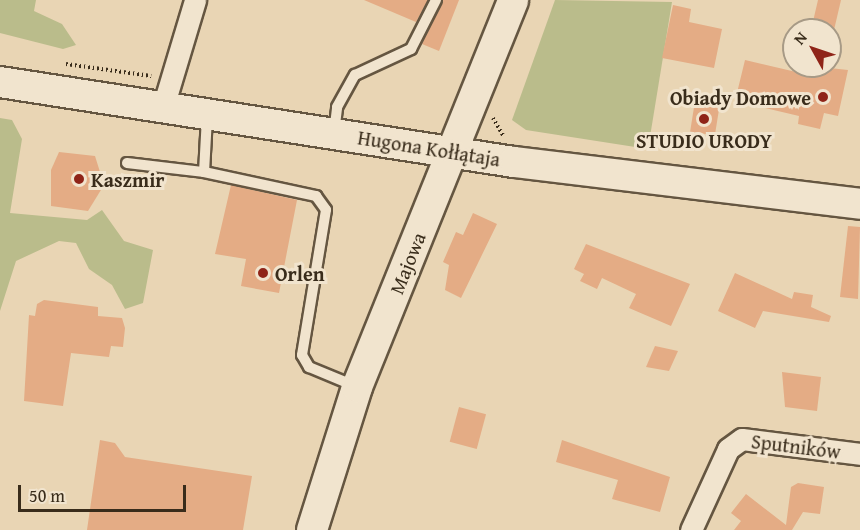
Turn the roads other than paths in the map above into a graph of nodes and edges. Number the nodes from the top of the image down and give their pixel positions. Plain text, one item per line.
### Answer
1 (195, 0) edge
2 (436, 0) edge
3 (513, 0) edge
4 (0, 82) edge
5 (163, 107) junction
6 (207, 113) junction
7 (334, 133) junction
8 (453, 151) junction
9 (127, 163) dead end
10 (204, 172) junction
11 (860, 204) edge
12 (357, 387) junction
13 (860, 454) edge
14 (312, 530) edge
15 (691, 530) edge

1 - 5 street
2 - 7 lane
3 - 8 main road, Majowa
4 - 5 main road, Hugona Kołłątaja
5 - 6 main road, Hugona Kołłątaja
6 - 7 main road, Hugona Kołłątaja
6 - 10 lane
7 - 8 main road, Hugona Kołłątaja
8 - 11 main road, Hugona Kołłątaja
8 - 12 main road, Majowa
9 - 10 lane
10 - 12 lane
12 - 14 main road, Majowa
13 - 15 street, Sputników

